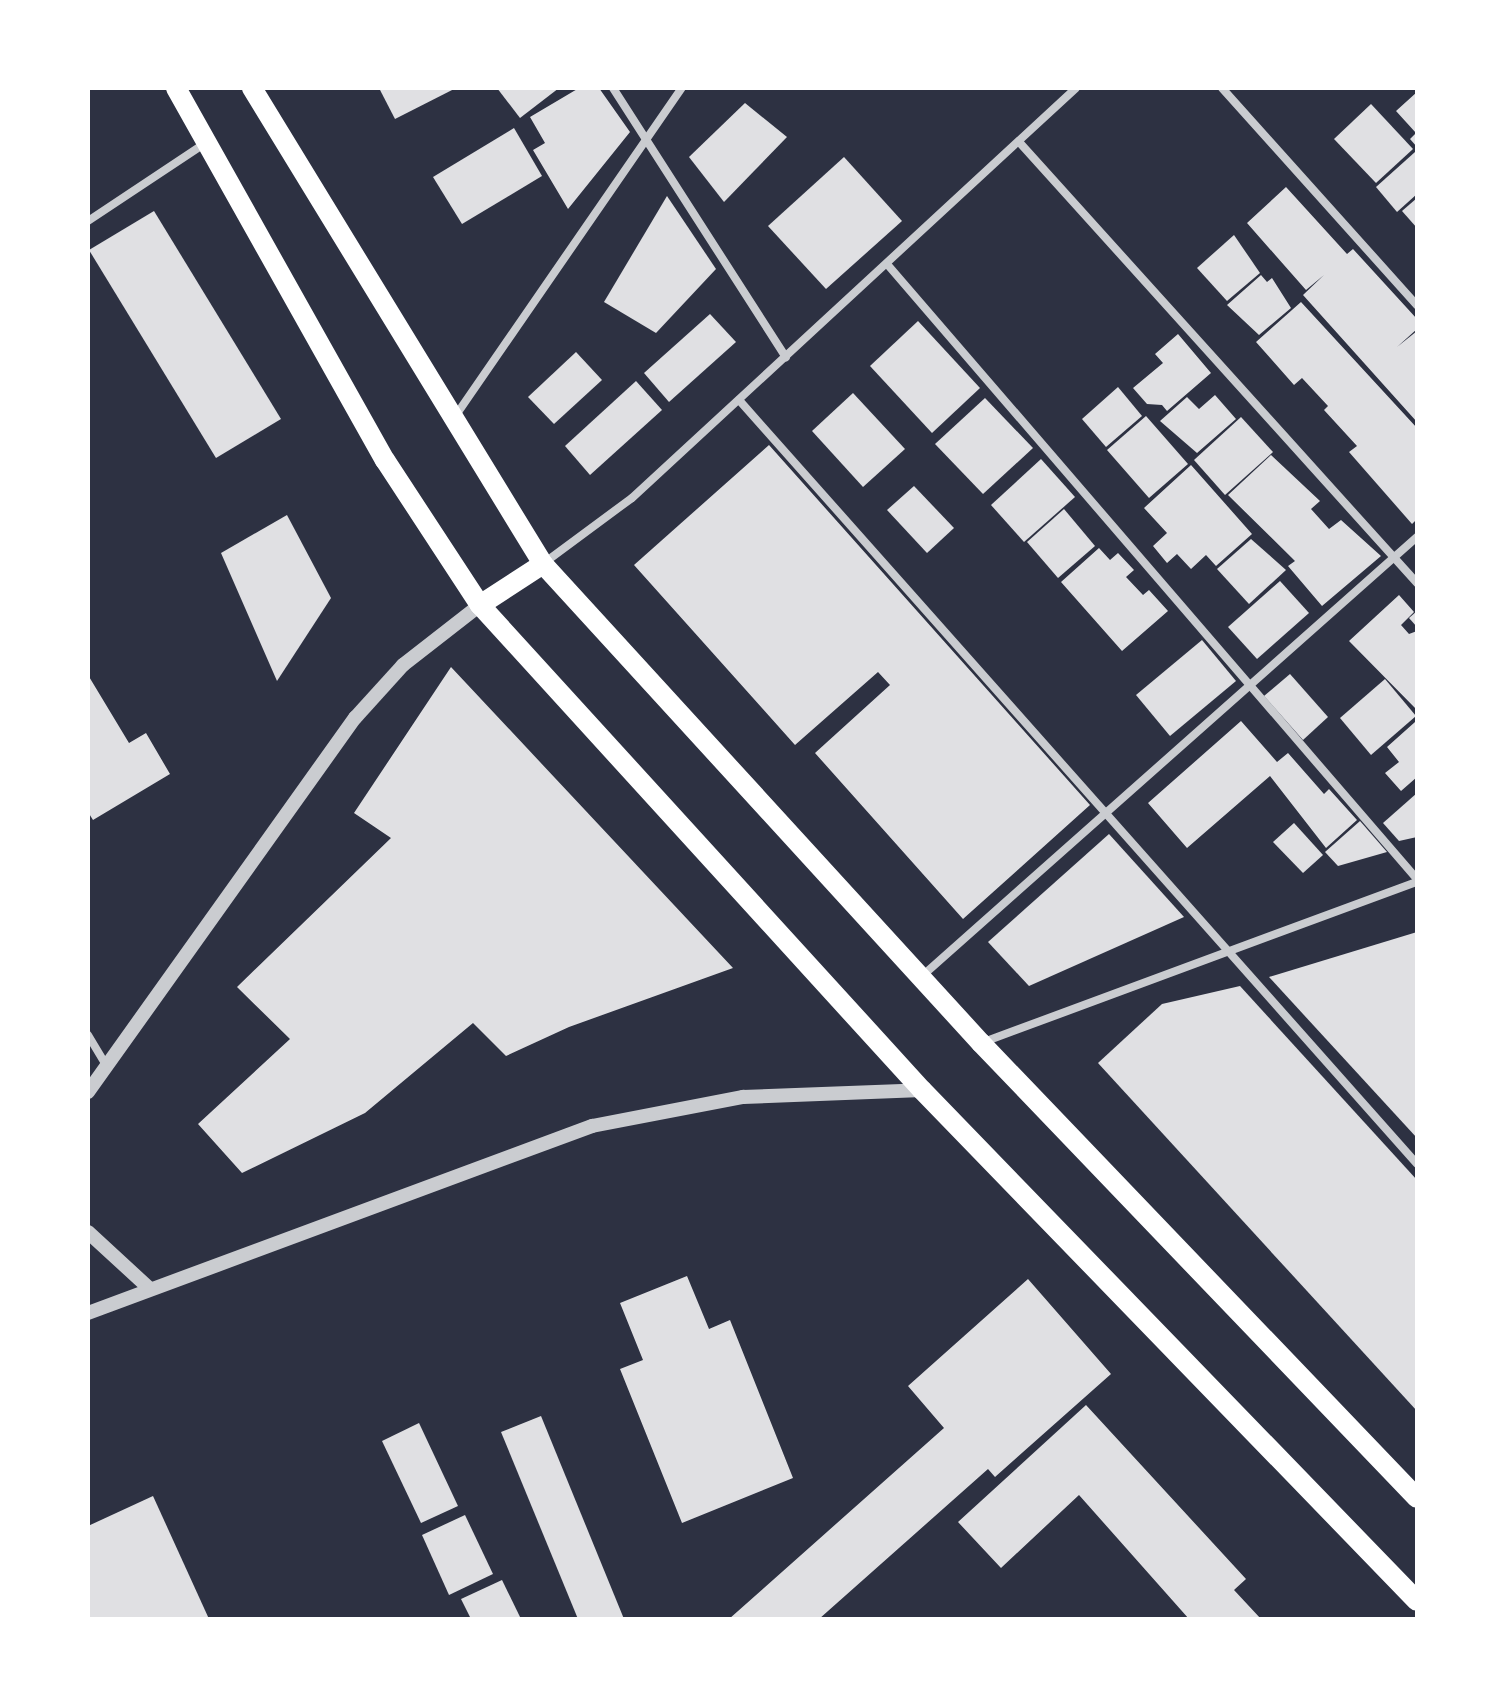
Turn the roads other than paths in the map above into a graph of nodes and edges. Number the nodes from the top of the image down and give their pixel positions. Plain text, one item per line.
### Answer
1 (176, 88) edge
2 (252, 88) edge
3 (613, 88) edge
4 (682, 88) edge
5 (1076, 88) edge
6 (1222, 88) edge
7 (207, 141) junction
8 (646, 142) junction
9 (1020, 143) junction
10 (88, 221) edge
11 (887, 264) junction
12 (1417, 305) edge
13 (786, 357) junction
14 (739, 400) junction
15 (453, 418) junction
16 (1417, 537) edge
17 (1395, 557) junction
18 (543, 564) junction
19 (1417, 583) edge
20 (480, 605) junction
21 (1247, 686) junction
22 (1105, 812) junction
23 (1417, 881) edge
24 (1228, 950) junction
25 (920, 977) junction
26 (88, 1035) edge
27 (981, 1043) junction
28 (107, 1067) junction
29 (922, 1090) junction
30 (88, 1092) edge
31 (1417, 1164) edge
32 (88, 1232) edge
33 (150, 1289) junction
34 (88, 1313) edge
35 (1417, 1498) edge
36 (1417, 1601) edge

1 - 7 main road
2 - 15 main road
3 - 8 street
4 - 8 street
5 - 9 street
6 - 12 street
7 - 10 street
7 - 20 main road
8 - 13 street
8 - 15 street
9 - 11 street
9 - 17 street
11 - 13 street
11 - 21 street
13 - 14 street
14 - 18 street
14 - 22 street
15 - 18 main road
16 - 17 street
17 - 19 street
17 - 21 street
18 - 20 main road
18 - 25 main road
20 - 28 street
20 - 29 main road
21 - 22 street
21 - 23 street
22 - 24 street
22 - 25 street
23 - 24 street
24 - 27 street
24 - 31 street
25 - 27 main road
26 - 28 street
27 - 35 main road
28 - 30 street
29 - 33 street
29 - 36 main road
32 - 33 street
33 - 34 street

